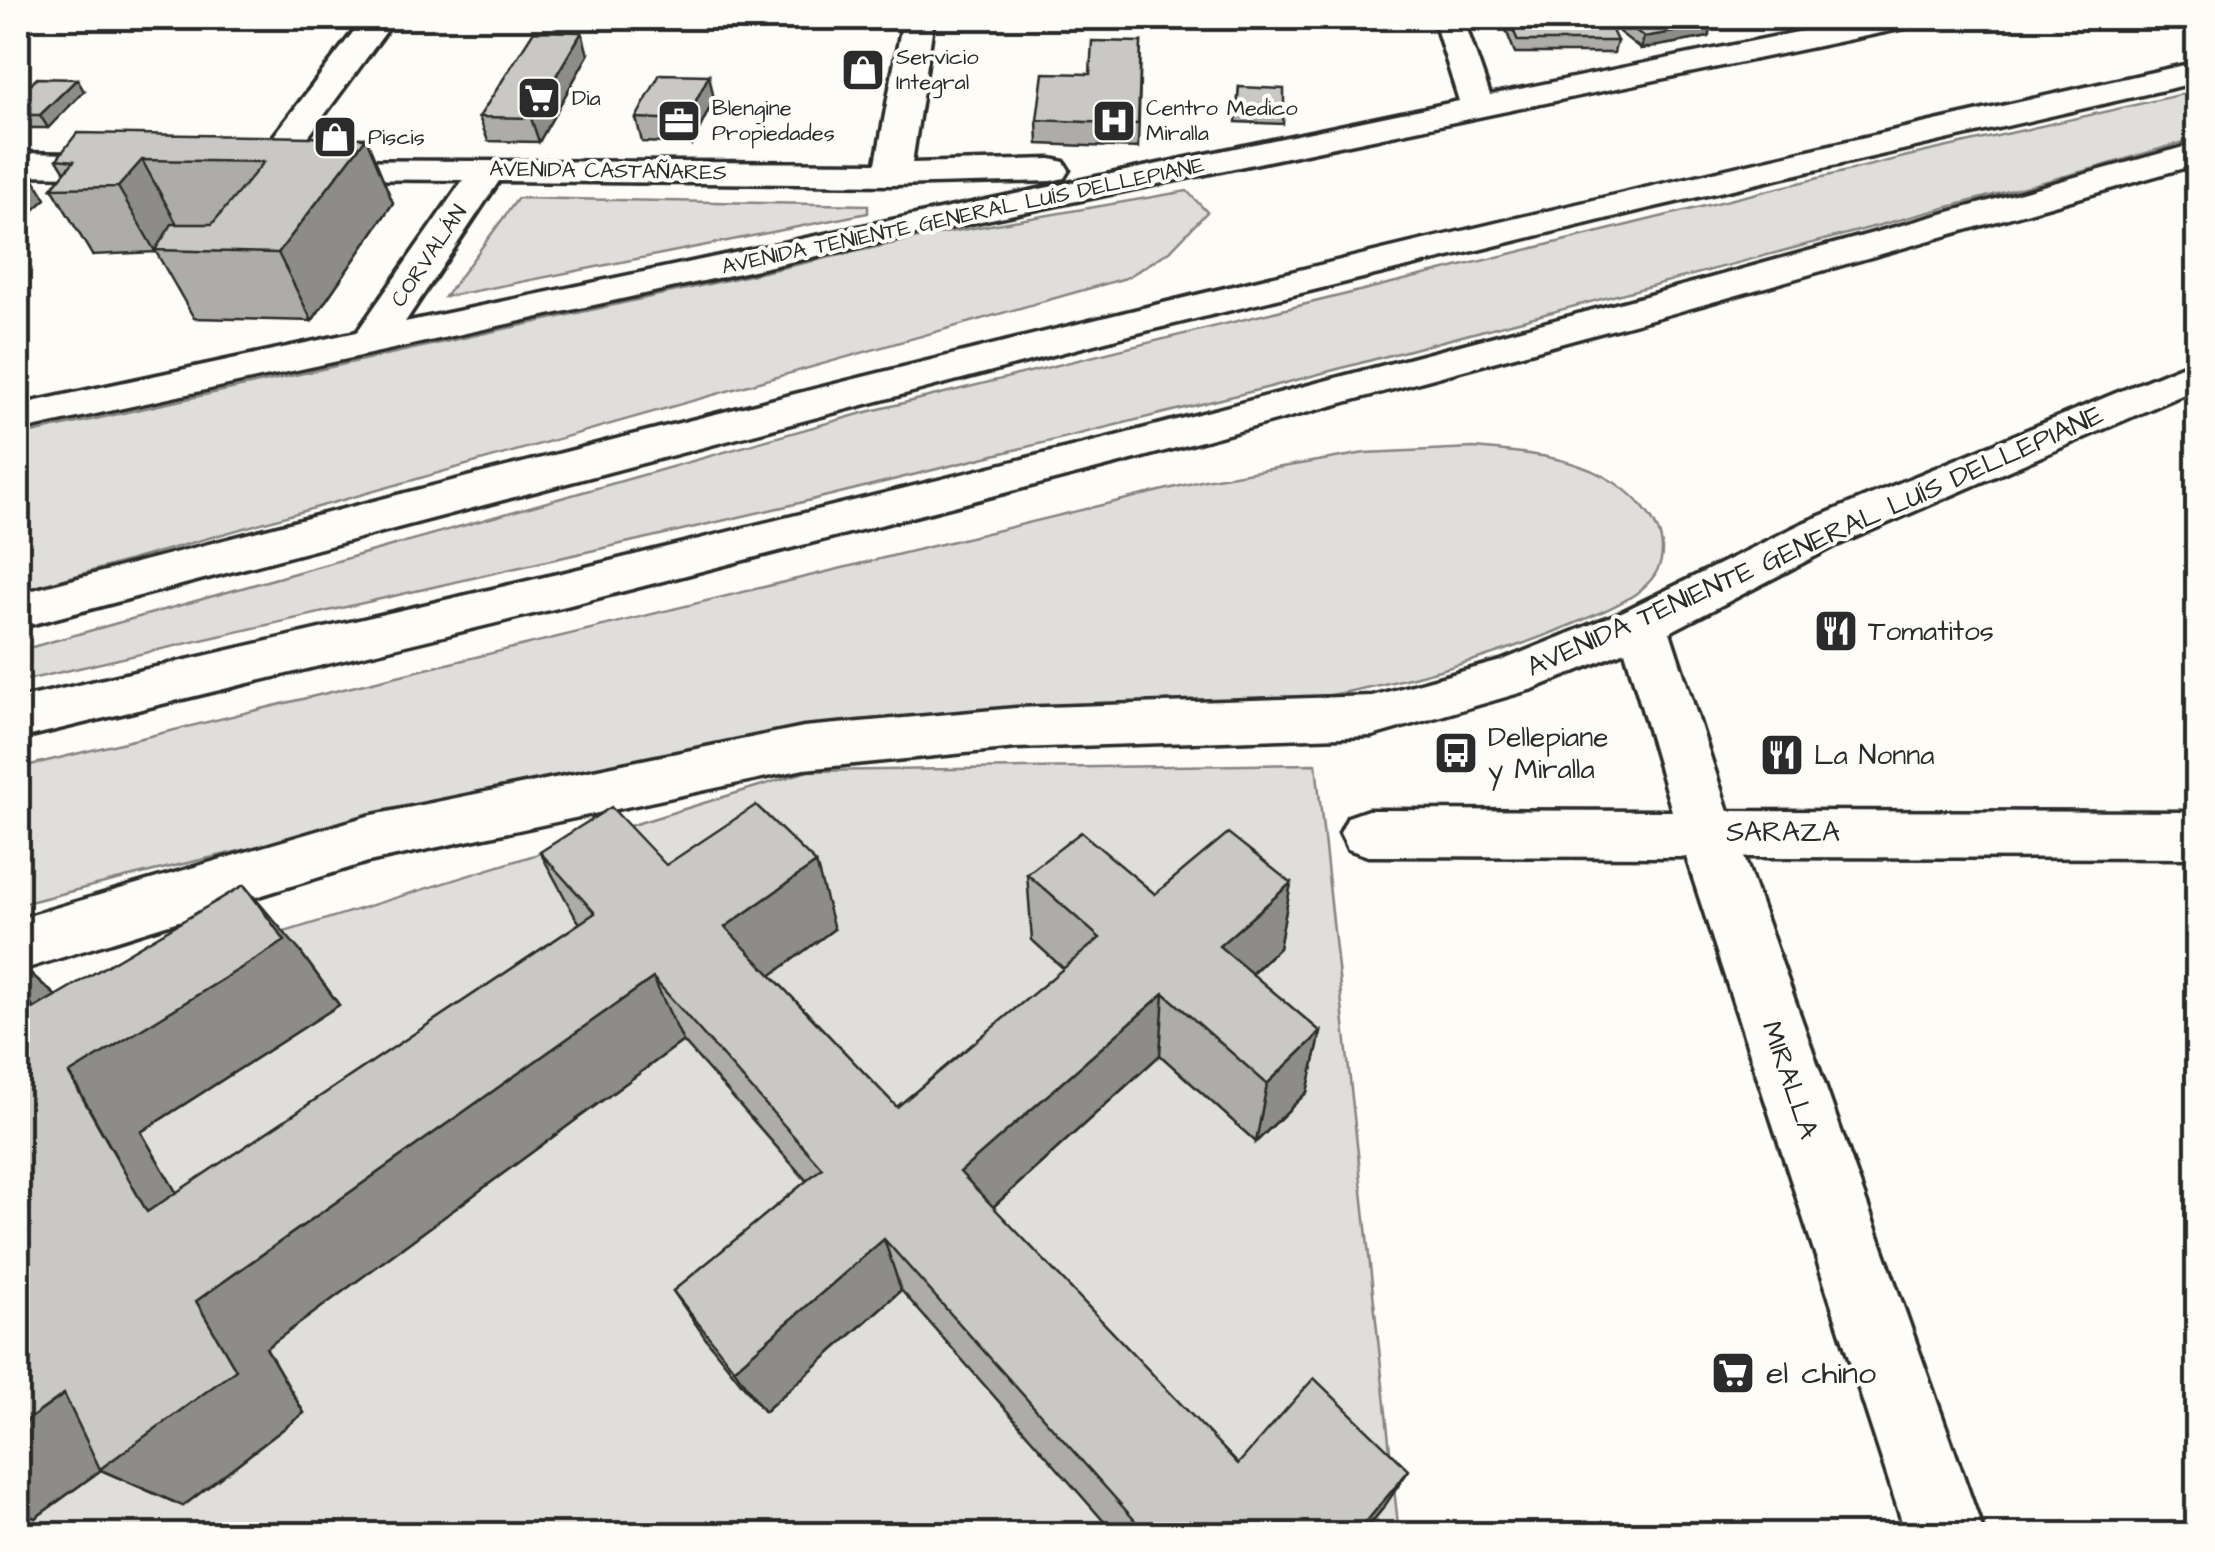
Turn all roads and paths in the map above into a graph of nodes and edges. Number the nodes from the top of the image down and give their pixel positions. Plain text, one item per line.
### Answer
1 (380, 18) edge
2 (918, 18) edge
3 (1448, 18) edge
4 (1910, 18) edge
5 (2198, 72) edge
6 (1478, 108) junction
7 (2198, 152) edge
8 (18, 164) edge
9 (176, 166) dead end
10 (231, 167) edge
11 (268, 167) junction
12 (1199, 168) junction
13 (488, 170) junction
14 (892, 174) junction
15 (932, 220) junction
16 (371, 342) junction
17 (2198, 372) edge
18 (18, 418) edge
19 (18, 611) edge
20 (1642, 624) junction
21 (18, 719) edge
22 (1706, 832) junction
23 (1368, 833) dead end
24 (2198, 834) edge
25 (18, 945) edge
26 (1945, 1534) edge

1 - 11 main road
2 - 14 main road
3 - 6 main road
4 - 6 main road, AVENIDA TENIENTE GENERAL LUÍS DELLEPIANE
5 - 19 main road
6 - 12 main road, AVENIDA TENIENTE GENERAL LUÍS DELLEPIANE
7 - 21 main road
8 - 9 main road
10 - 11 main road, AVENIDA CASTAÑARES
11 - 13 main road, AVENIDA CASTAÑARES
12 - 14 main road, AVENIDA CASTAÑARES
12 - 15 main road, AVENIDA TENIENTE GENERAL LUÍS DELLEPIANE
13 - 14 main road, AVENIDA CASTAÑARES
13 - 16 main road, CORVALÁN
14 - 15 main road
15 - 16 main road, AVENIDA TENIENTE GENERAL LUÍS DELLEPIANE
16 - 18 main road, AVENIDA TENIENTE GENERAL LUÍS DELLEPIANE
17 - 20 main road, AVENIDA TENIENTE GENERAL LUÍS DELLEPIANE
20 - 22 main road, MIRALLA
20 - 25 main road, AVENIDA TENIENTE GENERAL LUÍS DELLEPIANE
22 - 23 main road, SARAZA
22 - 24 main road, SARAZA
22 - 26 main road, MIRALLA

